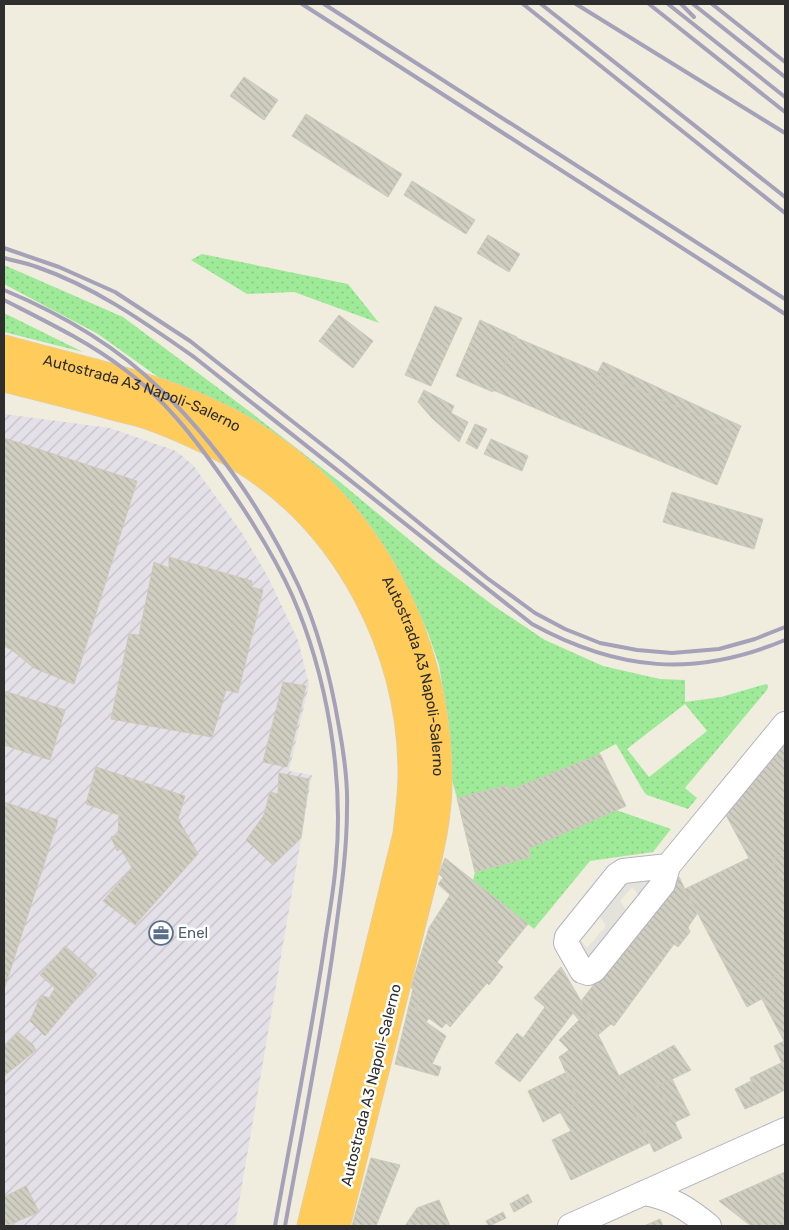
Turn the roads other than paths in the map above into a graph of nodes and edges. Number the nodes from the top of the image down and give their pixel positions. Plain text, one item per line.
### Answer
1 (4, 349) edge
2 (4, 378) edge
3 (785, 724) edge
4 (668, 866) junction
5 (785, 1130) edge
6 (644, 1193) junction
7 (311, 1226) edge
8 (336, 1226) edge
9 (570, 1226) edge
10 (709, 1226) edge

1 - 8 highway, Autostrada A3 Napoli-Salerno
2 - 7 highway, Autostrada A3 Napoli-Salerno
3 - 4 street
4 - 4 street
5 - 6 street
6 - 9 street
6 - 10 street

